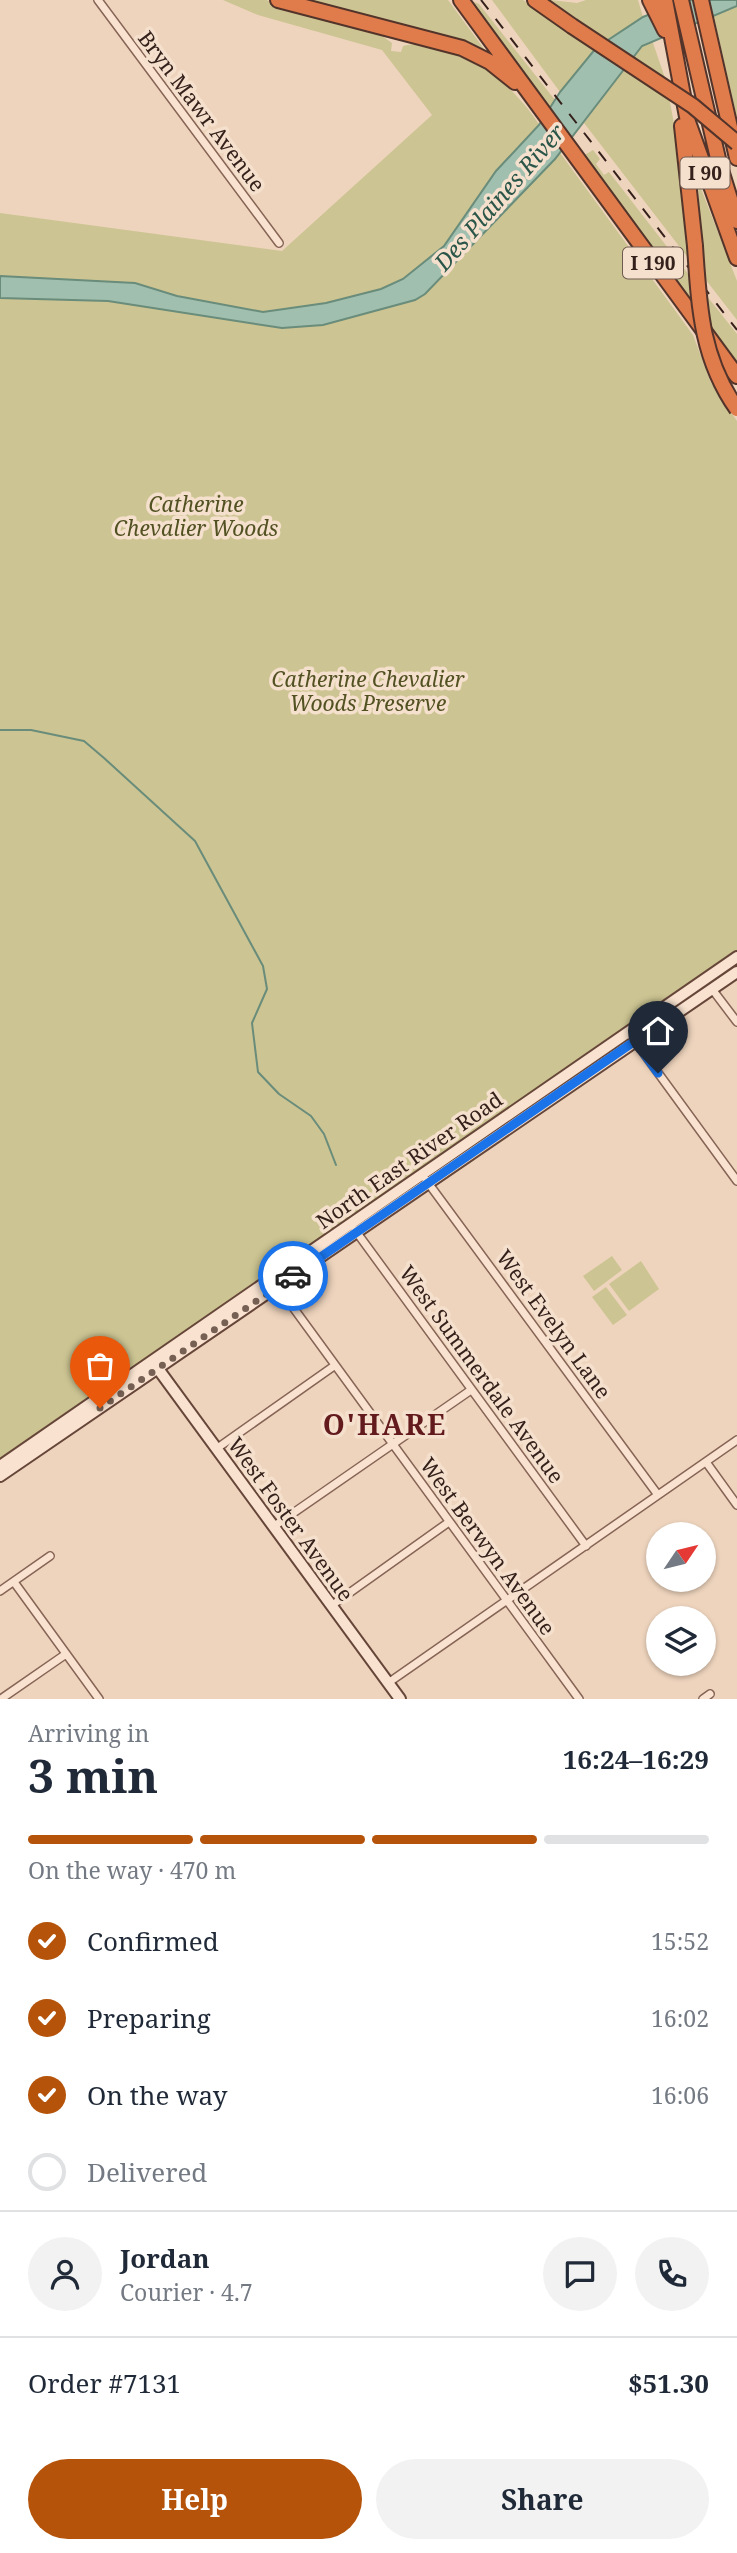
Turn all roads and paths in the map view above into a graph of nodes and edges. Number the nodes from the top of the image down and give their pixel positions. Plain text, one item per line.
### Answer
1 (98, 0) edge
2 (278, 0) edge
3 (461, 0) edge
4 (535, 0) edge
5 (650, 0) edge
6 (665, 0) edge
7 (681, 0) edge
8 (701, 0) edge
9 (674, 47) junction
10 (680, 86) junction
11 (535, 100) junction
12 (737, 143) edge
13 (737, 158) edge
14 (737, 221) edge
15 (279, 243) dead end
16 (737, 258) edge
17 (737, 376) edge
18 (737, 409) edge
19 (737, 957) edge
20 (737, 972) edge
21 (712, 989) junction
22 (737, 1022) edge
23 (632, 1037) junction
24 (424, 1179) junction
25 (737, 1181) edge
26 (353, 1228) junction
27 (275, 1282) junction
28 (155, 1365) junction
29 (334, 1366) junction
30 (471, 1390) junction
31 (737, 1440) edge
32 (392, 1445) junction
33 (216, 1449) junction
34 (706, 1462) junction
35 (0, 1466) edge
36 (0, 1476) edge
37 (658, 1495) junction
38 (737, 1505) edge
39 (449, 1522) junction
40 (274, 1527) junction
41 (586, 1546) junction
42 (50, 1556) dead end
43 (14, 1582) junction
44 (0, 1591) edge
45 (507, 1601) junction
46 (331, 1606) junction
47 (66, 1654) junction
48 (388, 1683) junction
49 (710, 1694) dead end
50 (1, 1699) edge
51 (99, 1699) edge
52 (400, 1699) edge
53 (579, 1699) edge
54 (703, 1699) edge

1 - 15 street, Bryn Mawr Avenue
2 - 11 highway
3 - 11 highway, I 190
4 - 12 highway, bridge
5 - 9 highway, I 90
6 - 9 highway, I 90
7 - 14 highway, I 90
8 - 13 highway, I 90
9 - 10 highway, I 90
10 - 16 highway, I 90
10 - 18 highway, bridge
11 - 17 highway, I 190
19 - 23 main road, North East River Road
20 - 21 main road, North East River Road
21 - 22 street
21 - 23 main road, North East River Road
23 - 24 main road, North East River Road
23 - 25 street
24 - 26 main road, North East River Road
24 - 37 street, West Evelyn Lane
26 - 27 main road, North East River Road
26 - 30 street, West Summerdale Avenue
27 - 28 main road, North East River Road
27 - 29 street, West Berwyn Avenue
28 - 33 main road, West Foster Avenue
28 - 35 main road, North East River Road
28 - 36 main road, North East River Road
29 - 32 street, West Berwyn Avenue
29 - 33 street
30 - 32 street
30 - 41 street, West Summerdale Avenue
31 - 34 street
32 - 39 street, West Berwyn Avenue
32 - 40 street
33 - 40 main road, West Foster Avenue
34 - 37 street
34 - 38 street
37 - 41 street
39 - 45 street, West Berwyn Avenue
39 - 46 street
40 - 46 main road, West Foster Avenue
41 - 45 street
42 - 43 street
43 - 44 street
43 - 47 street
45 - 48 street
45 - 53 street, West Berwyn Avenue
46 - 48 main road, West Foster Avenue
47 - 50 street
47 - 51 street
48 - 52 main road, West Foster Avenue
49 - 54 street

